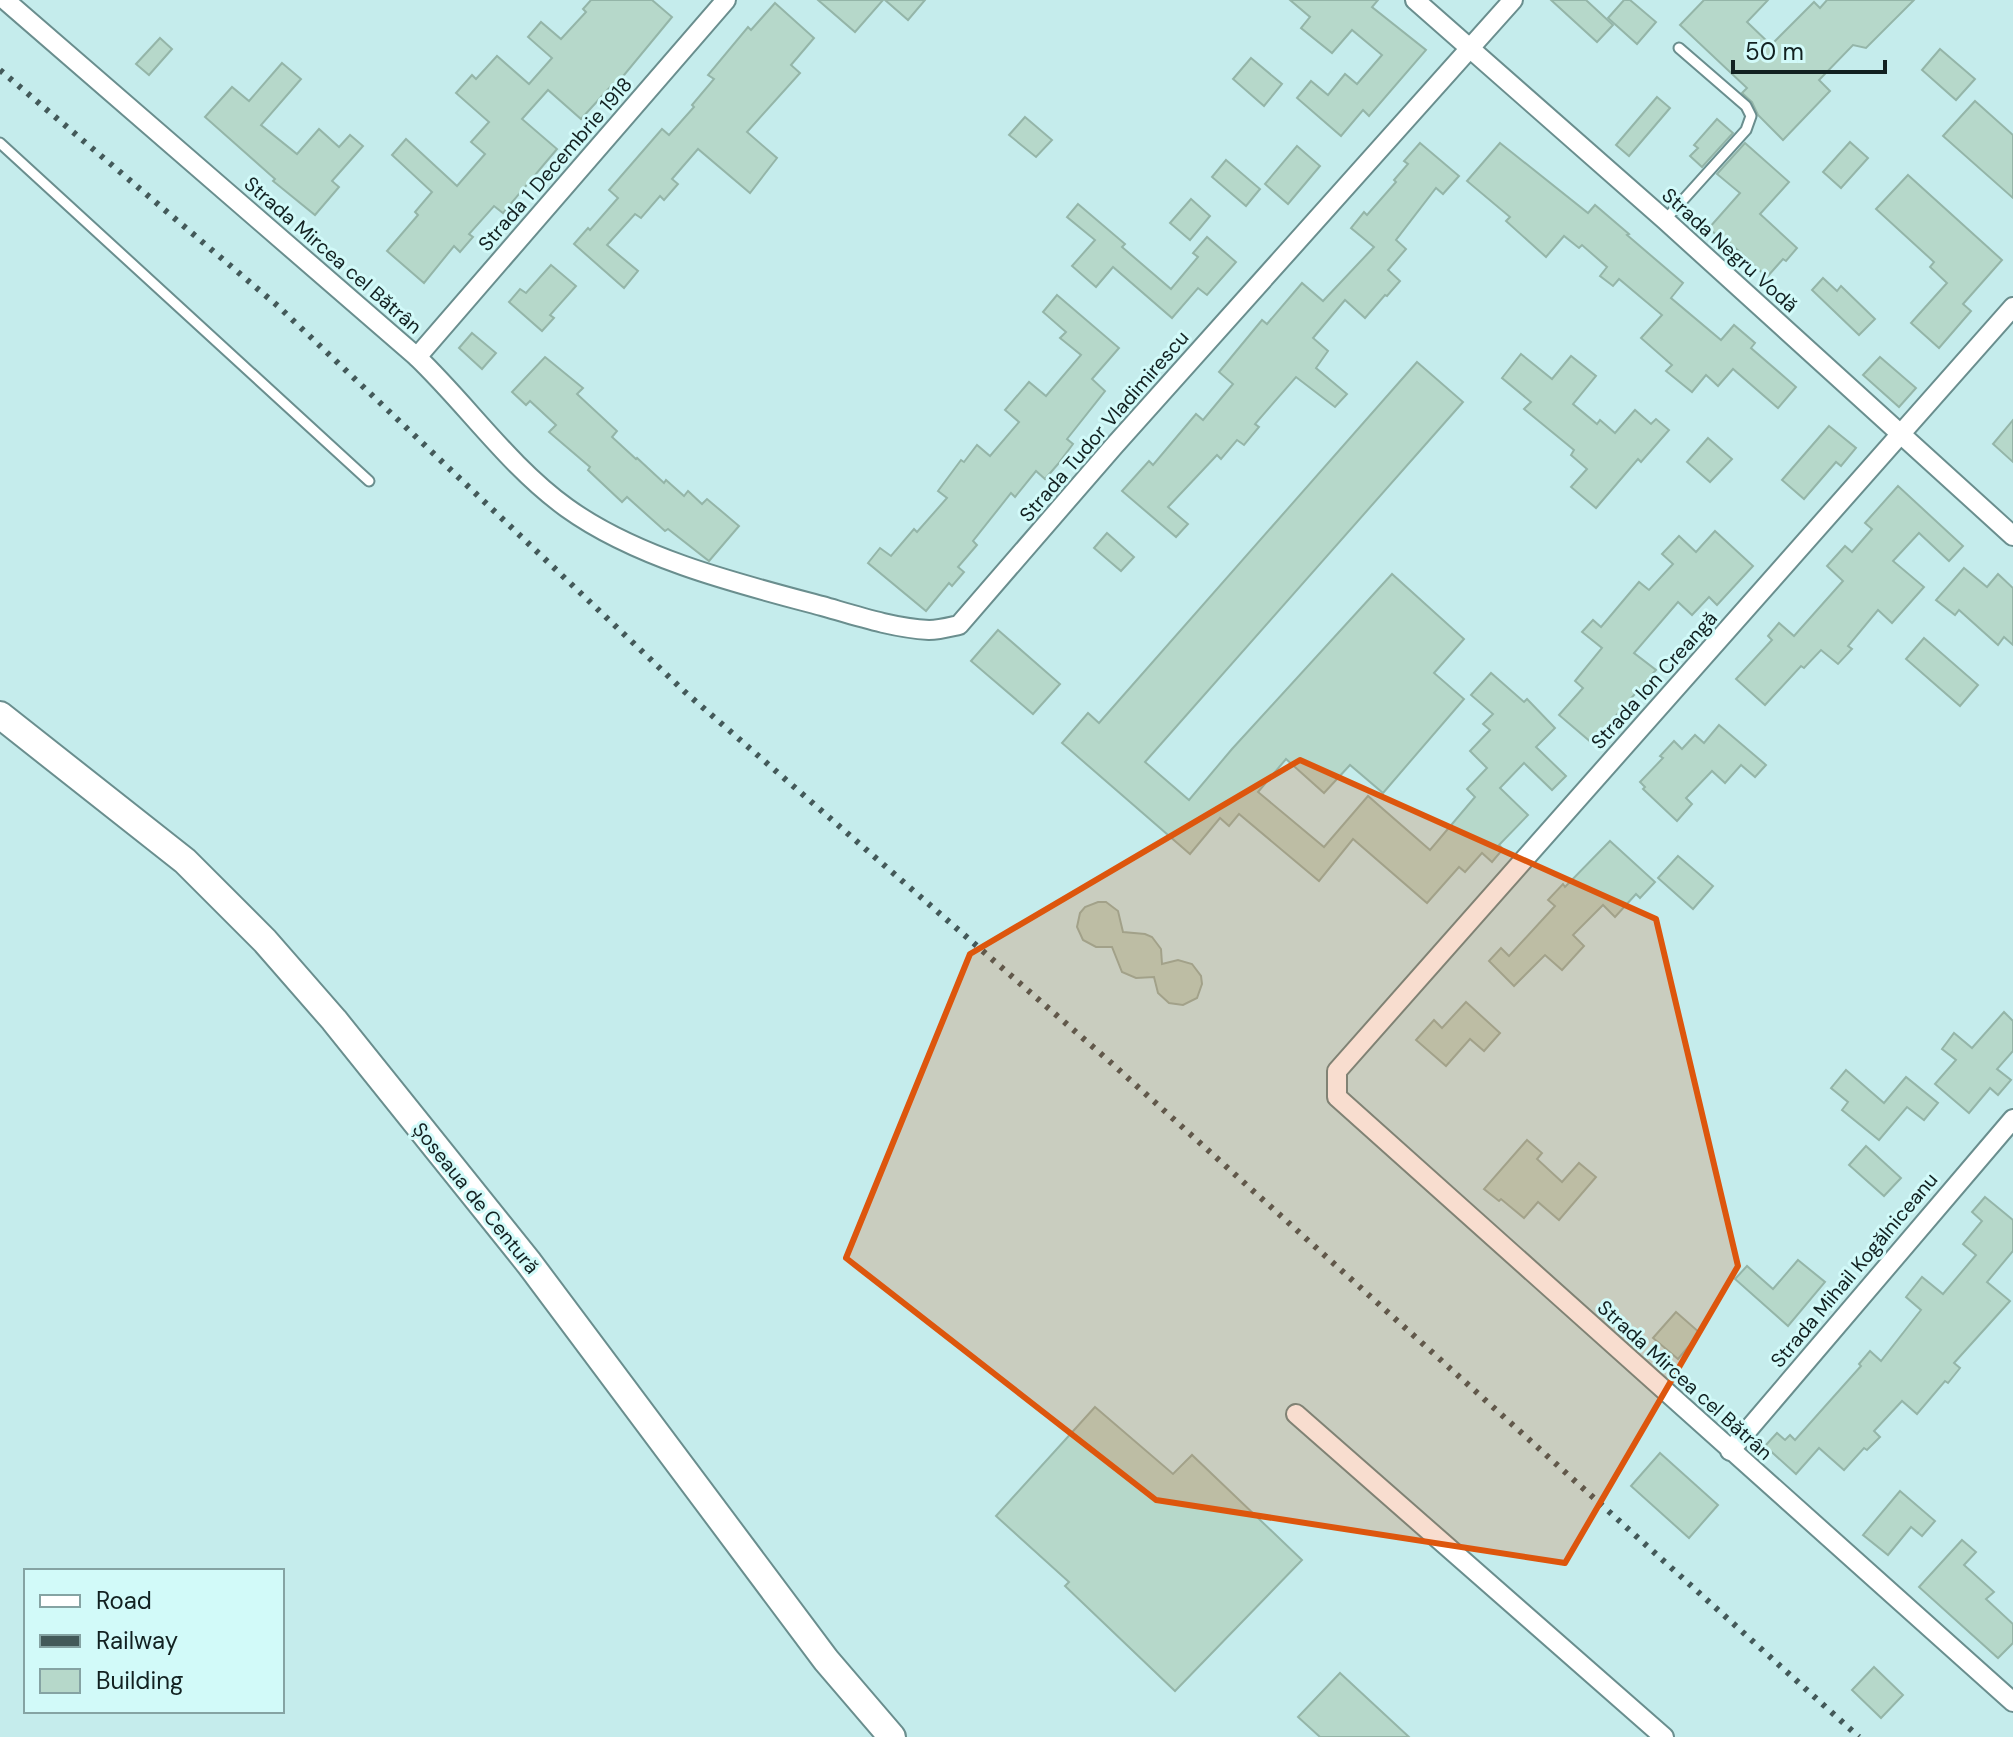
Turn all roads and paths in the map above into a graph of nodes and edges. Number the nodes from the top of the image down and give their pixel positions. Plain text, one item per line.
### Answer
1 (5, 0) edge
2 (726, 0) edge
3 (1415, 0) edge
4 (1513, 0) edge
5 (1679, 48) dead end
6 (1470, 49) junction
7 (0, 143) edge
8 (1665, 220) junction
9 (2013, 307) edge
10 (417, 357) junction
11 (1902, 434) junction
12 (369, 481) dead end
13 (2013, 536) edge
14 (629, 543) joint
15 (0, 715) edge
16 (1335, 1086) joint
17 (2013, 1119) edge
18 (1296, 1414) dead end
19 (1730, 1451) junction
20 (2013, 1702) edge
21 (892, 1737) edge
22 (1664, 1737) edge

1 - 10 street, Strada Mircea cel Bătrân
2 - 10 street, Strada 1 Decembrie 1918
3 - 6 street, Strada Negru Vodă
4 - 6 street, Strada Tudor Vladimirescu
5 - 8 lane
6 - 8 street, Strada Negru Vodă
6 - 14 street, Strada Tudor Vladimirescu
7 - 12 lane
8 - 11 street, Strada Negru Vodă
9 - 11 street, Strada Ion Creangă
10 - 14 street, Strada Mircea cel Bătrân
11 - 13 street, Strada Negru Vodă
11 - 16 street, Strada Ion Creangă
15 - 21 main road, Șoseaua de Centură
16 - 19 street, Strada Mircea cel Bătrân
17 - 19 street, Strada Mihail Kogălniceanu
18 - 22 street
19 - 20 street, Strada Mircea cel Bătrân

